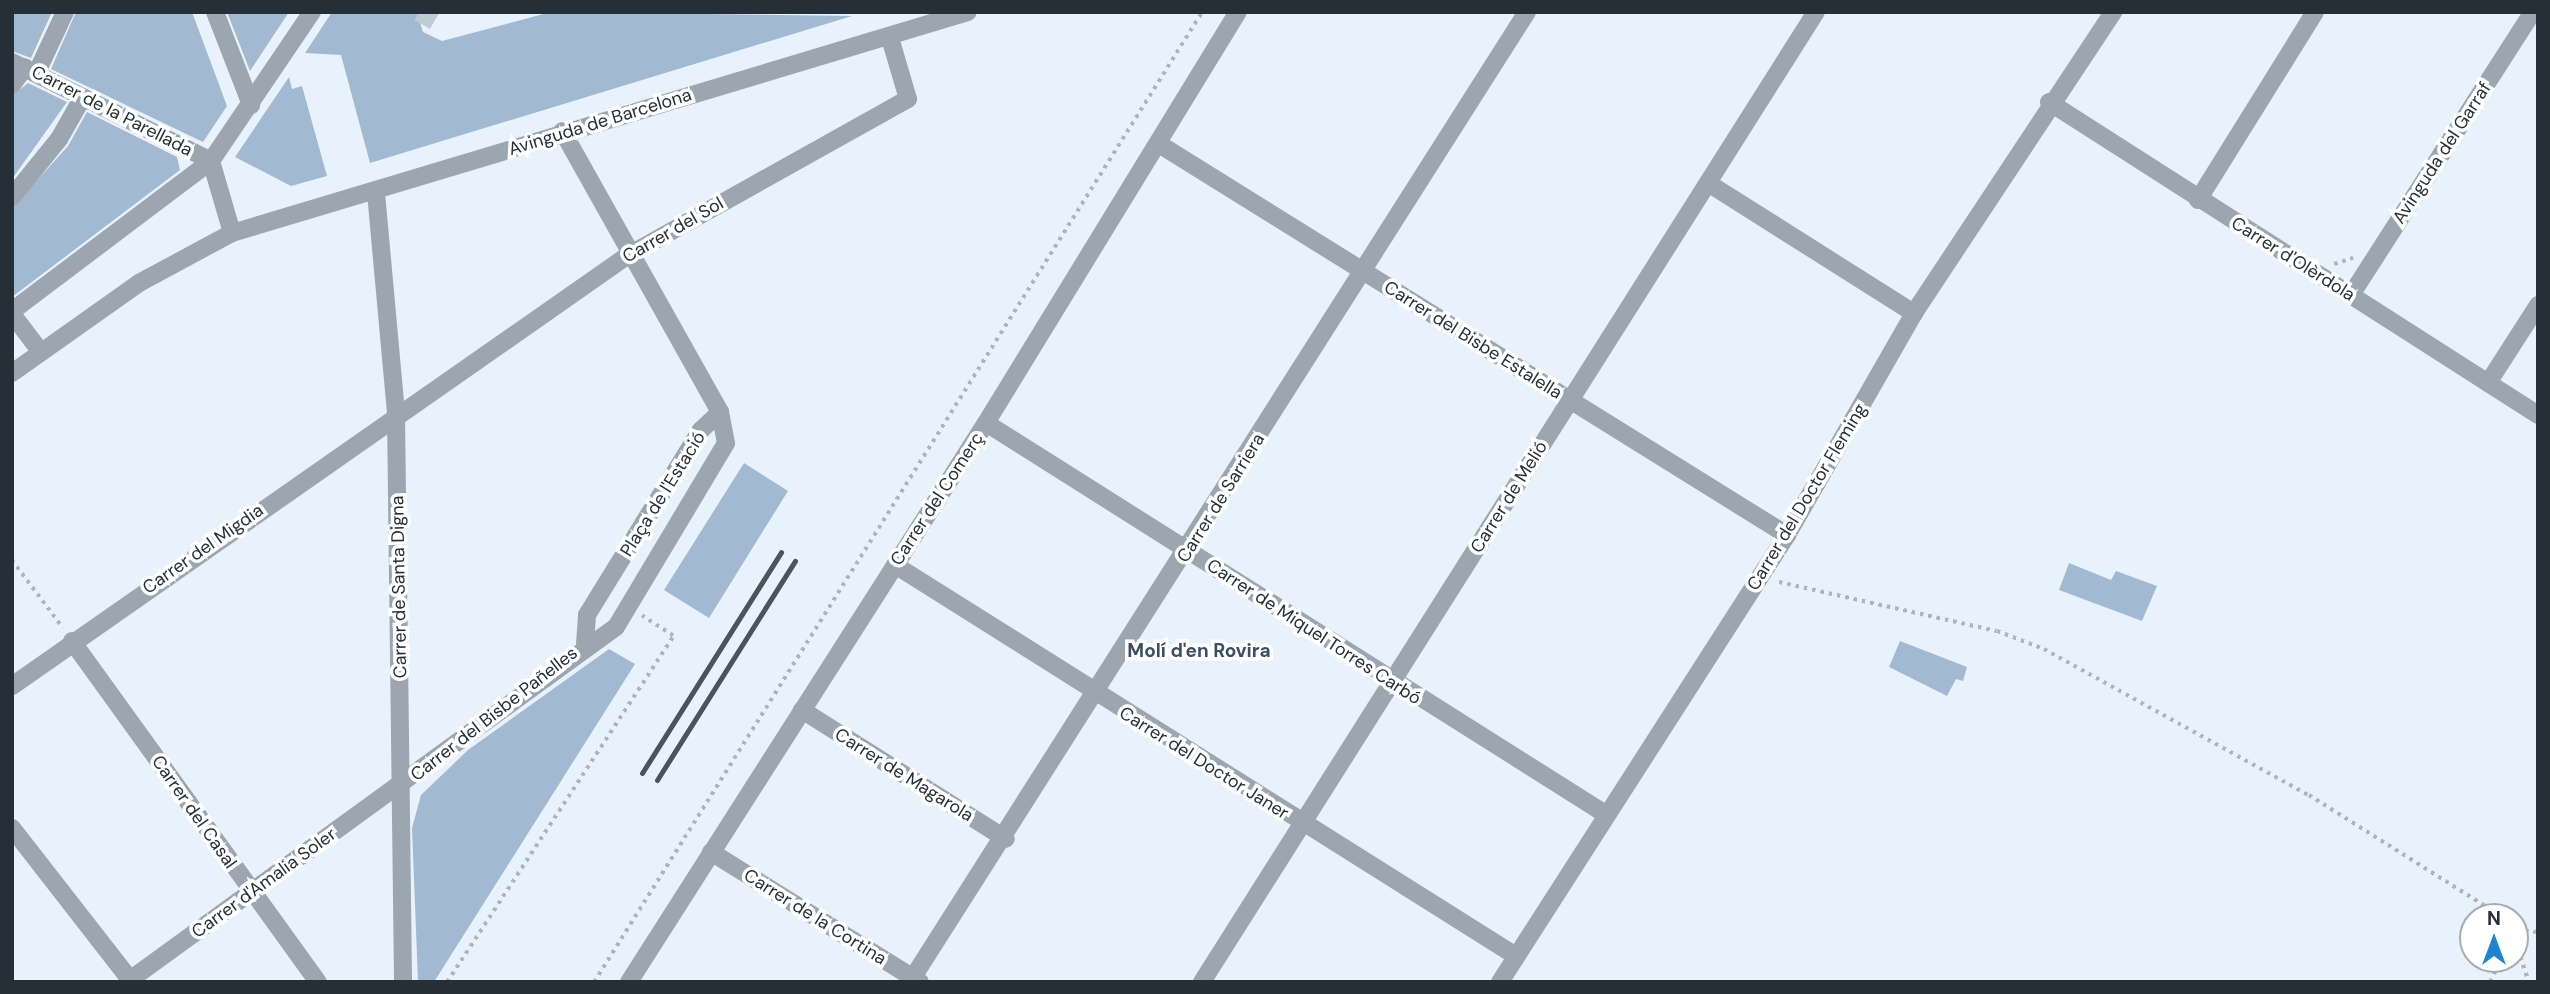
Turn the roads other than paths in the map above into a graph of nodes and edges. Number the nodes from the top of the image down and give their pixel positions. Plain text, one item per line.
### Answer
1 (65, 12) edge
2 (215, 12) edge
3 (312, 12) edge
4 (968, 12) edge
5 (1238, 12) edge
6 (1527, 12) edge
7 (1816, 12) edge
8 (2113, 12) edge
9 (2315, 12) edge
10 (2533, 12) edge
11 (890, 38) junction
12 (25, 67) edge
13 (12, 85) edge
14 (83, 97) junction
15 (2049, 102) junction
16 (251, 105) junction
17 (562, 131) junction
18 (1158, 144) junction
19 (211, 161) junction
20 (1708, 183) junction
21 (376, 192) junction
22 (12, 197) edge
23 (2198, 200) junction
24 (232, 233) junction
25 (627, 256) junction
26 (1363, 272) junction
27 (2351, 295) junction
28 (2538, 305) edge
29 (12, 313) edge
30 (1914, 313) junction
31 (41, 352) junction
32 (12, 373) edge
33 (2488, 383) junction
34 (1570, 400) junction
35 (720, 412) junction
36 (396, 414) junction
37 (2538, 415) edge
38 (986, 424) junction
39 (1787, 536) junction
40 (1188, 551) junction
41 (895, 565) junction
42 (72, 641) junction
43 (585, 643) junction
44 (1391, 683) junction
45 (12, 686) edge
46 (1096, 696) junction
47 (802, 710) junction
48 (402, 785) junction
49 (1607, 815) junction
50 (1301, 824) junction
51 (12, 828) edge
52 (1006, 839) junction
53 (711, 852) junction
54 (250, 891) junction
55 (1517, 956) junction
56 (914, 980) edge
57 (130, 981) edge
58 (318, 982) edge
59 (403, 982) edge
60 (629, 982) edge
61 (1202, 982) edge
62 (1500, 982) edge

1 - 12 street
2 - 16 street
3 - 16 street
4 - 11 street, Avinguda de Barcelona
5 - 18 street, Carrer del Comerç
6 - 26 street, Carrer de Sarriera
7 - 20 street, Carrer de Melió
8 - 15 street, Carrer del Doctor Fleming
9 - 23 street
10 - 27 street, Avinguda del Garraf
11 - 17 street, Avinguda de Barcelona
11 - 25 street, Carrer del Sol
12 - 13 street
12 - 14 street, Carrer de la Parellada
14 - 19 street, Carrer de la Parellada
14 - 22 street
15 - 23 street, Carrer d'Olèrdola
15 - 30 street, Carrer del Doctor Fleming
16 - 19 street
17 - 21 street, Avinguda de Barcelona
17 - 25 street
18 - 26 street, Carrer del Bisbe Estalella
18 - 38 street, Carrer del Comerç
19 - 24 street
19 - 29 street
20 - 30 street
20 - 34 street, Carrer de Melió
21 - 24 street, Avinguda de Barcelona
21 - 36 street, Carrer de Santa Digna
23 - 27 street, Carrer d'Olèrdola
24 - 31 street, Avinguda de Barcelona
25 - 35 street
25 - 36 street, Carrer del Sol
26 - 34 street, Carrer del Bisbe Estalella
26 - 40 street, Carrer de Sarriera
27 - 33 street, Carrer d'Olèrdola
28 - 33 street
29 - 31 street
30 - 39 street, Carrer del Doctor Fleming
31 - 32 street, Avinguda de Barcelona
33 - 37 street, Carrer d'Olèrdola
34 - 39 street, Carrer del Bisbe Estalella
34 - 44 street, Carrer de Melió
35 - 43 street, Plaça de l'Estació
35 - 43 street, Plaça de l'Estació
36 - 42 street, Carrer del Migdia
36 - 48 street, Carrer de Santa Digna
38 - 40 street, Carrer de Miquel Torres Carbó
38 - 41 street, Carrer del Comerç
39 - 49 street, Carrer del Doctor Fleming
40 - 44 street, Carrer de Miquel Torres Carbó
40 - 46 street, Carrer de Sarriera
41 - 46 street, Carrer del Doctor Janer
41 - 47 street, Carrer del Comerç
42 - 45 street, Carrer del Migdia
42 - 54 street, Carrer del Casal
43 - 48 street, Carrer del Bisbe Pañelles
44 - 49 street, Carrer de Miquel Torres Carbó
44 - 50 street, Carrer de Melió
46 - 50 street, Carrer del Doctor Janer
46 - 52 street, Carrer de Sarriera
47 - 52 street, Carrer de Magarola
47 - 53 street, Carrer del Comerç
48 - 54 street, Carrer d'Amalia Soler
48 - 59 street, Carrer de Santa Digna
49 - 55 street, Carrer del Doctor Fleming
50 - 55 street, Carrer del Doctor Janer
50 - 61 street, Carrer de Melió
51 - 57 street
52 - 56 street, Carrer de Sarriera
53 - 56 street, Carrer de la Cortina
53 - 60 street, Carrer del Comerç
54 - 57 street, Carrer d'Amalia Soler
54 - 58 street, Carrer del Casal
55 - 62 street, Carrer del Doctor Fleming

